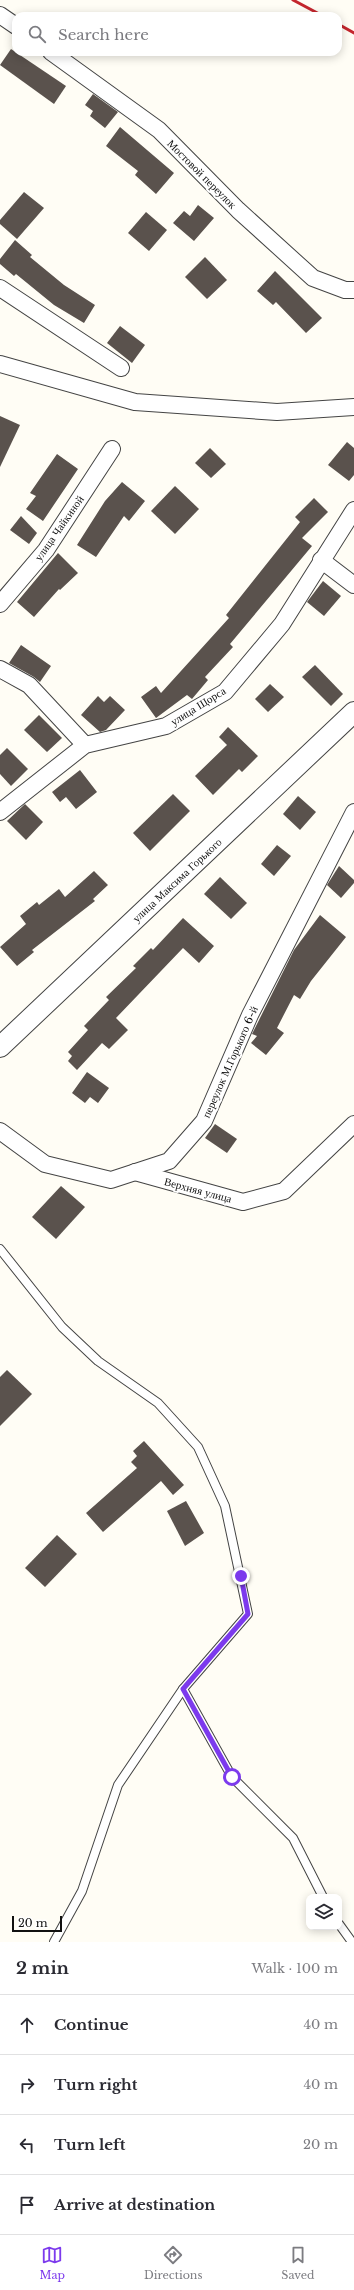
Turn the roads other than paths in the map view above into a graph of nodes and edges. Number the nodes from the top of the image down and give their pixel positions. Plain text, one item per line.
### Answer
1 (0, 15) edge
2 (12, 23) edge
3 (57, 56) edge
4 (0, 288) edge
5 (354, 290) edge
6 (0, 364) edge
7 (121, 368) dead end
8 (354, 407) edge
9 (112, 449) dead end
10 (354, 510) edge
11 (321, 560) junction
12 (354, 585) edge
13 (0, 604) edge
14 (0, 669) edge
15 (354, 712) edge
16 (86, 745) junction
17 (0, 812) edge
18 (354, 812) edge
19 (0, 1047) edge
20 (354, 1124) edge
21 (0, 1131) edge
22 (135, 1172) junction
23 (0, 1249) edge
24 (183, 1689) junction
25 (321, 1894) edge
26 (342, 1928) edge
27 (54, 1942) edge
28 (352, 1942) edge

1 - 2 street
3 - 5 street, Мостовой переулок
4 - 7 street
6 - 8 street
9 - 13 street, улица Чайкиной
10 - 11 street, улица Щорса
11 - 12 street
11 - 16 street, улица Щорса
14 - 16 street
15 - 19 street, улица Максима Горького
16 - 17 street, улица Щорса
18 - 22 street, переулок М.Горького 6-й
20 - 22 street, Верхняя улица
21 - 22 street, переулок М.Горького 6-й
23 - 24 lane
24 - 25 lane
24 - 27 lane
26 - 28 lane

